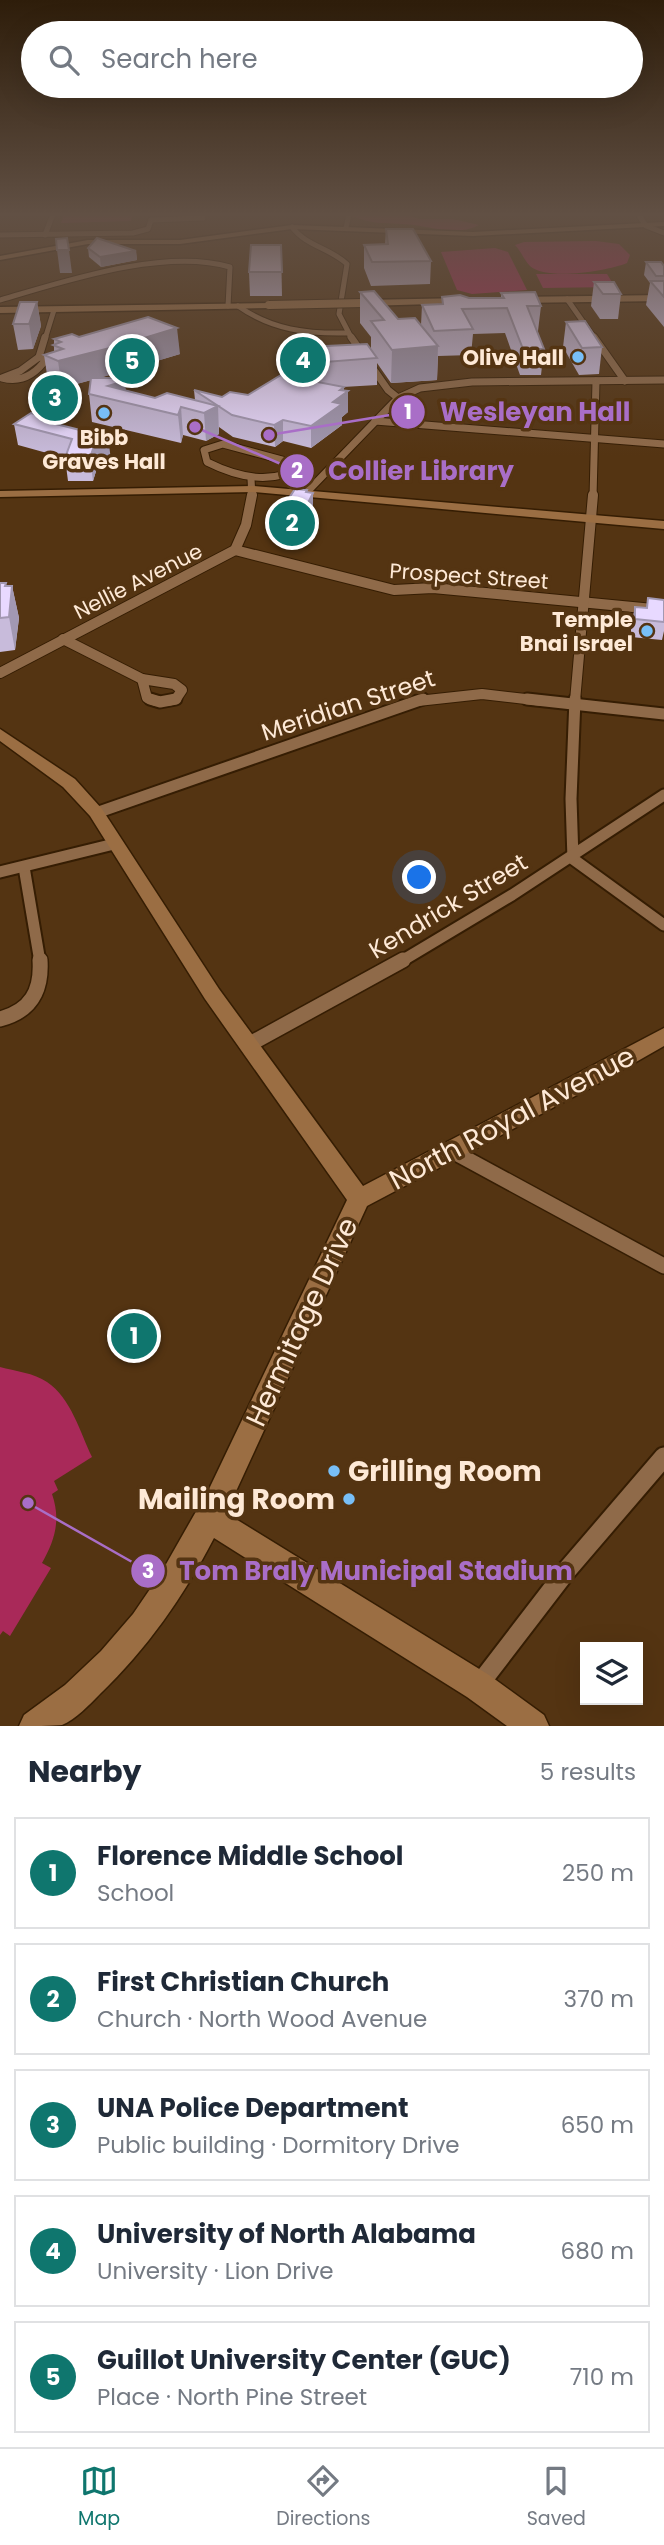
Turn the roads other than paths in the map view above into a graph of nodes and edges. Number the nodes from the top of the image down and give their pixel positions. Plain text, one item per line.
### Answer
1 (22, 295) edge
2 (232, 295) edge
3 (343, 295) edge
4 (664, 298) edge
5 (567, 299) junction
6 (0, 300) edge
7 (477, 300) edge
8 (505, 300) edge
9 (233, 306) junction
10 (0, 310) edge
11 (54, 310) junction
12 (348, 332) junction
13 (43, 358) junction
14 (664, 380) edge
15 (596, 381) junction
16 (625, 381) junction
17 (398, 398) junction
18 (375, 421) junction
19 (596, 437) junction
20 (664, 444) edge
21 (252, 484) junction
22 (307, 492) junction
23 (0, 494) edge
24 (591, 518) junction
25 (664, 525) edge
26 (235, 550) junction
27 (583, 602) junction
28 (664, 610) edge
29 (63, 639) junction
30 (0, 673) edge
31 (142, 679) dead end
32 (576, 705) junction
33 (664, 714) edge
34 (0, 734) edge
35 (664, 795) edge
36 (96, 814) junction
37 (114, 844) junction
38 (573, 859) junction
39 (24, 867) junction
40 (0, 872) edge
41 (664, 925) edge
42 (0, 1019) edge
43 (664, 1035) edge
44 (248, 1045) junction
45 (452, 1150) junction
46 (359, 1199) junction
47 (664, 1266) edge
48 (664, 1457) edge
49 (211, 1520) junction
50 (478, 1686) junction
51 (35, 1726) edge
52 (533, 1726) edge

1 - 6 street
2 - 9 street
3 - 12 street
4 - 5 street
5 - 8 street
5 - 16 street
7 - 9 street, bridge
9 - 11 street
9 - 12 street
10 - 11 street
11 - 13 street
12 - 17 street
13 - 13 street
14 - 16 street
15 - 16 street
15 - 17 street
15 - 19 street
17 - 18 street
18 - 19 street
18 - 22 street
19 - 20 street
19 - 24 street
21 - 21 street
21 - 22 street
21 - 23 street
21 - 26 street, Nellie Avenue
22 - 24 street
24 - 25 street
24 - 27 street
26 - 27 street, Prospect Street
26 - 29 street, Nellie Avenue
27 - 28 street, Prospect Street
27 - 32 street
29 - 30 street, Nellie Avenue
29 - 31 street
32 - 33 street, Meridian Street
32 - 36 street, Meridian Street
32 - 38 street
34 - 36 street, Hermitage Drive
35 - 38 street, Kendrick Street
36 - 37 street, Hermitage Drive
37 - 39 street
37 - 44 street, Hermitage Drive
38 - 41 street
38 - 44 street, Kendrick Street
39 - 40 street
39 - 42 street
43 - 45 street, North Royal Avenue
44 - 46 street, Hermitage Drive
45 - 46 street, North Royal Avenue
45 - 47 street
46 - 49 street, Hermitage Drive
48 - 50 street
49 - 50 street
49 - 51 street
50 - 52 street

